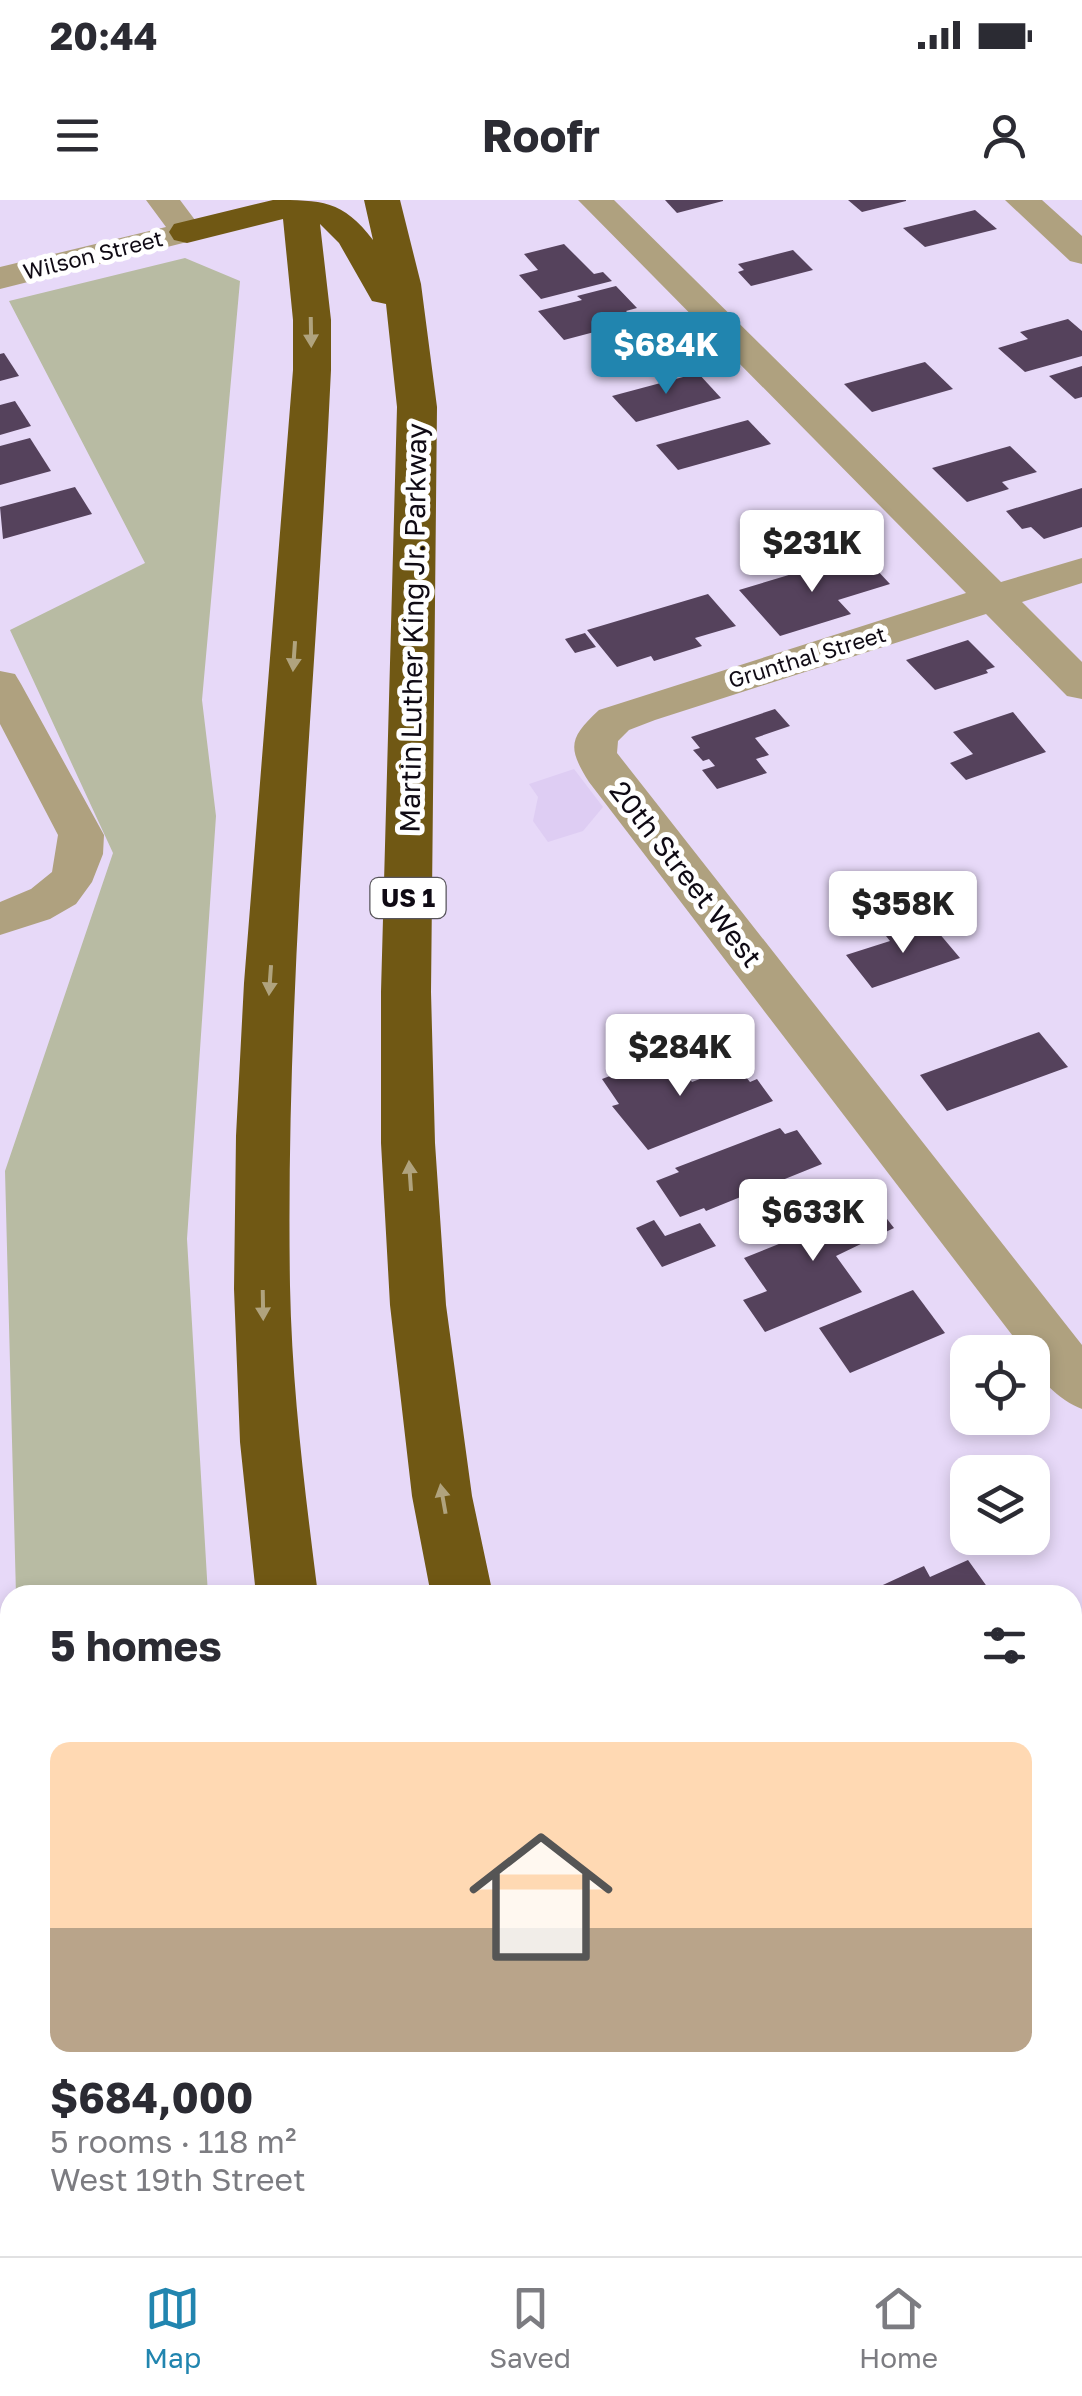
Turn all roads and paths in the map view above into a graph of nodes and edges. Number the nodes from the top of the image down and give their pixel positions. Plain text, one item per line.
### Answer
1 (162, 200) edge
2 (382, 200) edge
3 (596, 200) edge
4 (1022, 200) edge
5 (299, 202) edge
6 (187, 232) junction
7 (1082, 254) edge
8 (0, 278) edge
9 (308, 282) junction
10 (411, 341) junction
11 (1082, 570) edge
12 (994, 598) junction
13 (0, 684) edge
14 (1082, 686) edge
15 (596, 738) joint
16 (0, 918) edge
17 (1082, 1386) edge
18 (286, 1585) edge
19 (460, 1585) edge

1 - 6 street
2 - 10 highway, Martin Luther King Jr. Parkway / US 1
3 - 12 street
4 - 7 street
5 - 6 highway
5 - 9 highway
5 - 10 highway
6 - 8 street, Wilson Street
6 - 9 highway
9 -> 18 highway
19 -> 10 highway, Martin Luther King Jr. Parkway / US 1
11 - 12 street, Grunthal Street
12 - 14 street
12 - 15 street, Grunthal Street
13 - 16 street
15 - 17 street, 20th Street West

